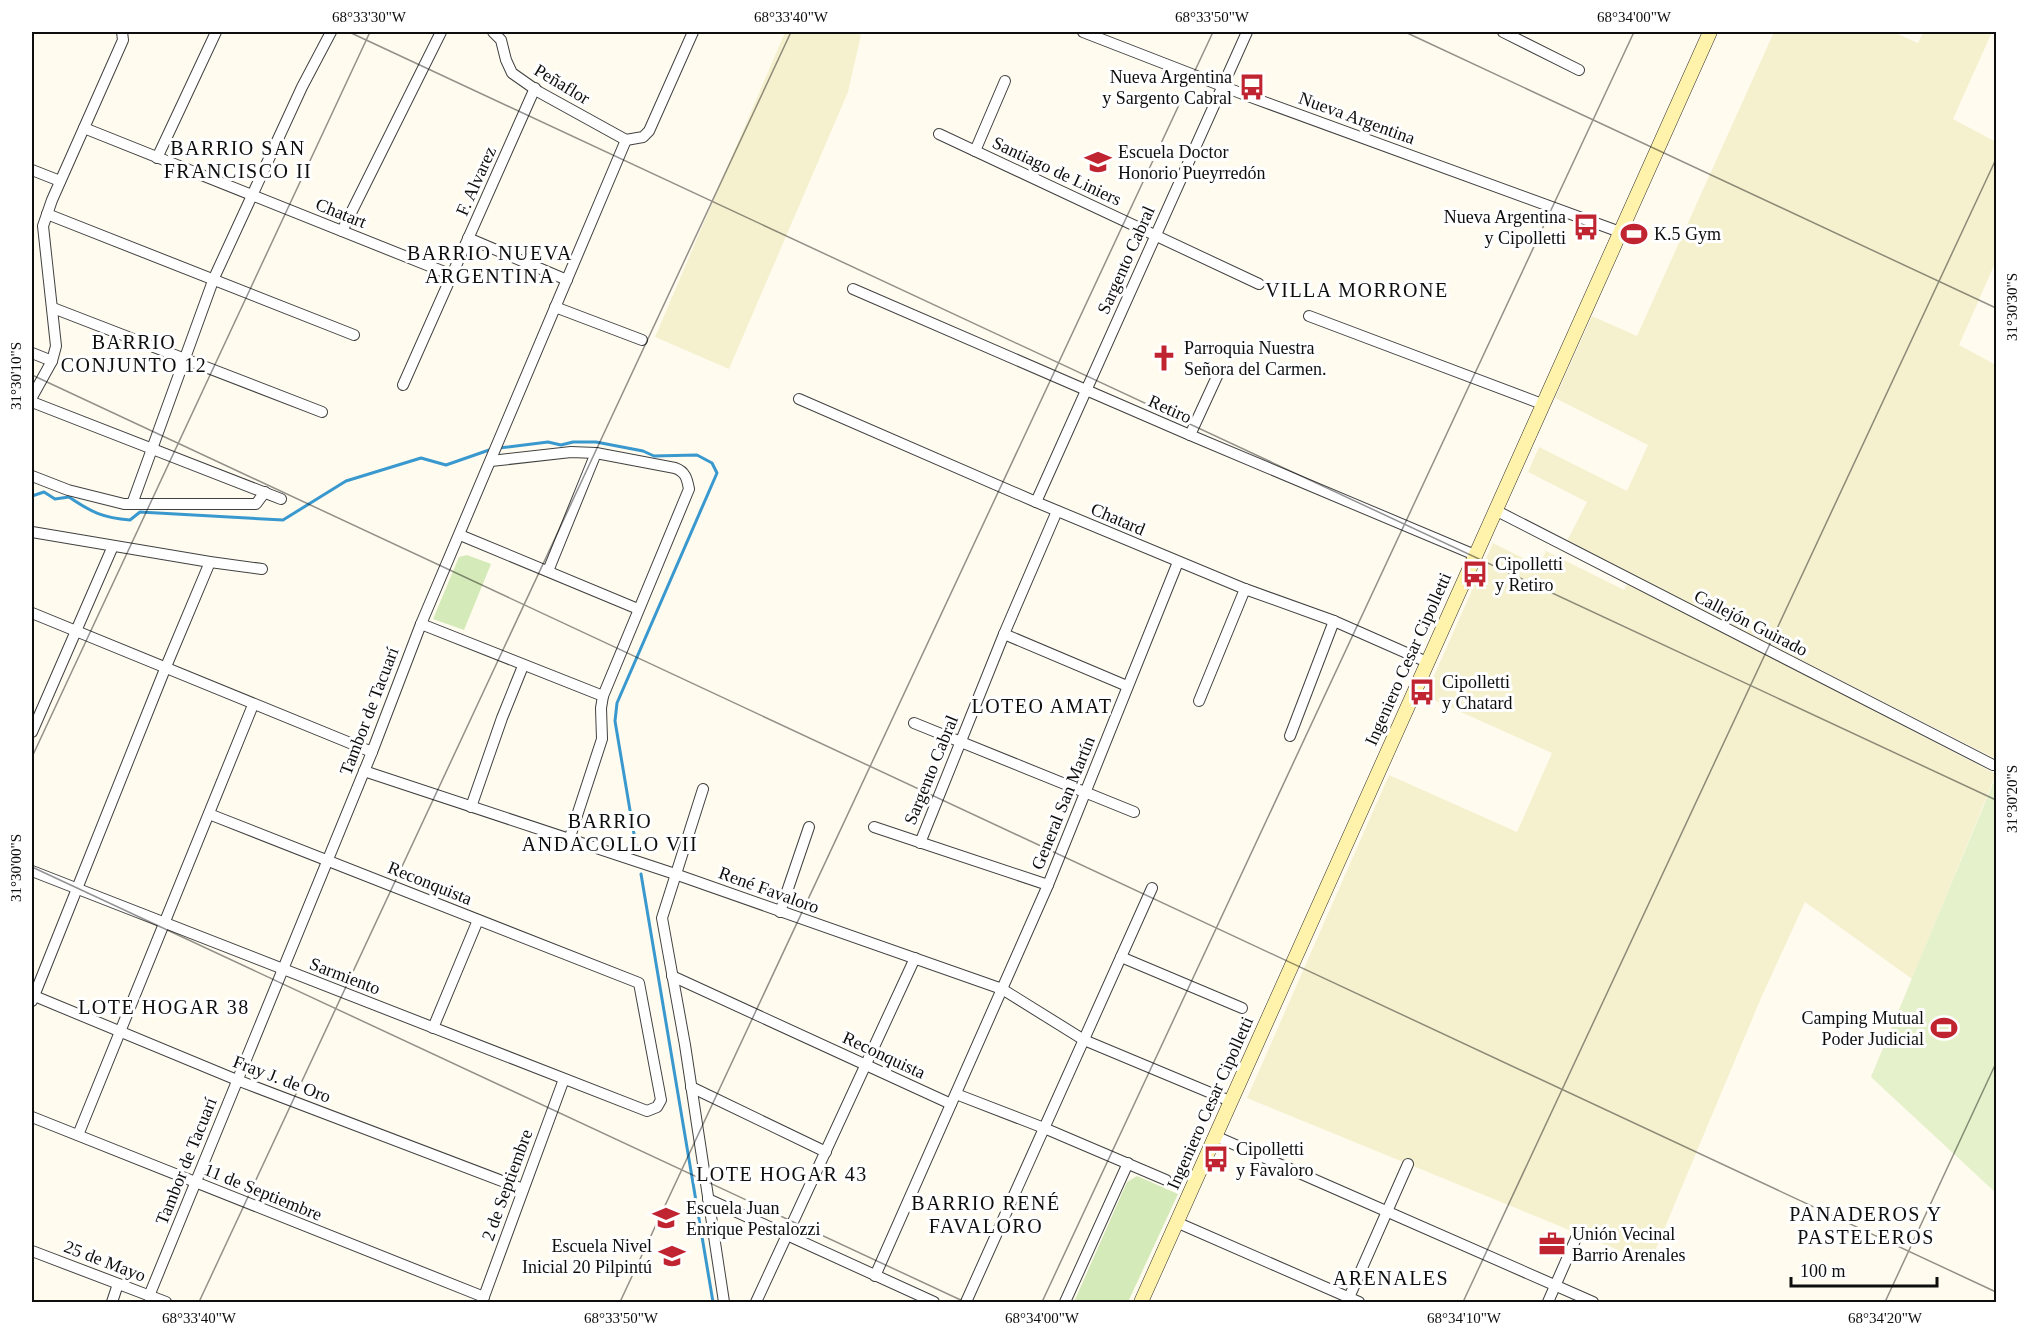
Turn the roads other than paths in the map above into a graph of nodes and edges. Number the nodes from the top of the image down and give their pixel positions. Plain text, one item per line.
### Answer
1 (122, 32) edge
2 (216, 32) edge
3 (331, 32) edge
4 (441, 32) edge
5 (693, 32) edge
6 (1083, 32) edge
7 (1247, 32) edge
8 (1503, 32) edge
9 (1710, 32) edge
10 (497, 36) edge
11 (1579, 70) dead end
12 (1005, 81) dead end
13 (1222, 86) junction
14 (535, 88) junction
15 (84, 128) junction
16 (939, 134) dead end
17 (626, 140) junction
18 (975, 151) junction
19 (157, 158) junction
20 (32, 170) edge
21 (60, 181) junction
22 (251, 195) junction
23 (47, 214) junction
24 (342, 231) junction
25 (1620, 232) junction
26 (1155, 235) junction
27 (468, 238) junction
28 (452, 274) junction
29 (214, 278) junction
30 (567, 280) junction
31 (1259, 284) dead end
32 (853, 289) dead end
33 (555, 307) junction
34 (53, 308) junction
35 (1309, 316) dead end
36 (354, 334) dead end
37 (642, 340) dead end
38 (32, 353) edge
39 (186, 358) junction
40 (52, 361) junction
41 (1219, 372) dead end
42 (403, 385) dead end
43 (1086, 390) junction
44 (799, 399) dead end
45 (32, 400) edge
46 (1542, 404) junction
47 (321, 412) dead end
48 (1190, 435) junction
49 (153, 448) junction
50 (596, 453) junction
51 (493, 457) junction
52 (32, 476) edge
53 (265, 492) junction
54 (281, 499) dead end
55 (1035, 502) junction
56 (132, 504) junction
57 (1495, 510) junction
58 (1057, 511) junction
59 (32, 532) edge
60 (460, 535) junction
61 (113, 546) junction
62 (1474, 555) junction
63 (1178, 561) junction
64 (210, 562) junction
65 (262, 569) dead end
66 (548, 571) junction
67 (1245, 590) junction
68 (638, 609) junction
69 (32, 614) edge
70 (1334, 621) junction
71 (421, 624) junction
72 (74, 631) junction
73 (1004, 634) junction
74 (1427, 662) junction
75 (523, 666) junction
76 (165, 669) junction
77 (1127, 686) junction
78 (603, 696) junction
79 (1199, 701) dead end
80 (253, 705) junction
81 (914, 723) dead end
82 (32, 732) edge
83 (1290, 736) dead end
84 (961, 741) junction
85 (372, 752) junction
86 (1993, 765) dead end
87 (364, 771) junction
88 (703, 789) dead end
89 (1087, 793) junction
90 (471, 807) junction
91 (1134, 812) dead end
92 (209, 814) junction
93 (809, 826) dead end
94 (874, 828) dead end
95 (568, 840) junction
96 (920, 843) junction
97 (327, 860) junction
98 (32, 871) edge
99 (675, 874) junction
100 (1048, 885) junction
101 (1152, 888) dead end
102 (77, 889) junction
103 (780, 912) junction
104 (478, 920) junction
105 (164, 923) junction
106 (1121, 957) junction
107 (915, 958) junction
108 (283, 969) junction
109 (672, 976) junction
110 (1002, 989) junction
111 (32, 998) edge
112 (1242, 1008) dead end
113 (433, 1028) junction
114 (120, 1032) junction
115 (1084, 1040) junction
116 (866, 1065) junction
117 (564, 1079) junction
118 (237, 1080) junction
119 (691, 1086) junction
120 (954, 1099) junction
121 (1230, 1101) junction
122 (647, 1112) joint
123 (32, 1117) edge
124 (1044, 1128) junction
125 (78, 1135) junction
126 (1215, 1136) junction
127 (826, 1152) junction
128 (1128, 1163) junction
129 (1408, 1164) dead end
130 (1166, 1180) dead end
131 (195, 1183) junction
132 (523, 1189) junction
133 (708, 1199) junction
134 (1387, 1212) junction
135 (1176, 1222) junction
136 (787, 1235) junction
137 (1577, 1236) dead end
138 (32, 1251) edge
139 (875, 1276) junction
140 (118, 1284) junction
141 (1555, 1286) junction
142 (149, 1296) junction
143 (483, 1300) edge
144 (1351, 1301) edge
145 (112, 1302) edge
146 (166, 1302) edge
147 (724, 1302) edge
148 (756, 1302) edge
149 (934, 1302) edge
150 (966, 1302) edge
151 (1065, 1302) edge
152 (1141, 1302) edge
153 (1548, 1302) edge
154 (1593, 1302) edge

1 - 15 street
2 - 19 street
3 - 22 street
4 - 24 street
5 - 17 street
6 - 13 street, Nueva Argentina
7 - 13 street, Sargento Cabral
8 - 11 street
9 - 25 street, Ingeniero Cesar Cipolletti
10 - 14 street, Peñaflor
12 - 18 street
13 - 25 street, Nueva Argentina
13 - 26 street, Sargento Cabral
14 - 17 street, Peñaflor
14 - 27 street, F. Alvarez
15 - 19 street, Chatart
15 - 21 street
16 - 18 street, Santiago de Liniers
17 - 30 street, Tambor de Tacuarí
18 - 26 street, Santiago de Liniers
19 - 22 street, Chatart
20 - 21 street
21 - 23 street
22 - 24 street, Chatart
22 - 29 street
23 - 29 street
23 - 34 street
24 - 28 street, Chatart
25 - 46 street, Ingeniero Cesar Cipolletti
26 - 31 street, Santiago de Liniers
26 - 43 street, Sargento Cabral
27 - 28 street, F. Alvarez
27 - 30 street
28 - 42 street, F. Alvarez
29 - 36 street
29 - 39 street
30 - 33 street, Tambor de Tacuarí
32 - 43 street, Retiro
33 - 37 street
33 - 51 street, Tambor de Tacuarí
34 - 39 street
34 - 40 street
35 - 46 street
38 - 40 street
39 - 47 street
39 - 49 street
40 - 45 street
41 - 48 street
43 - 48 street, Retiro
43 - 55 street, Sargento Cabral
44 - 55 street, Chatard
45 - 49 street
46 - 57 street, Ingeniero Cesar Cipolletti
48 - 62 street, Retiro
49 - 53 street
49 - 56 street
50 - 51 street
50 - 66 street
50 - 68 street
51 - 60 street, Tambor de Tacuarí
52 - 56 street
53 - 54 street
53 - 56 street
55 - 58 street, Chatard
57 - 62 street, Ingeniero Cesar Cipolletti
57 - 86 street, Callejón Guirado
58 - 63 street, Chatard
58 - 73 street, Sargento Cabral
59 - 61 street
60 - 66 street
60 - 71 street, Tambor de Tacuarí
61 - 64 street
61 - 72 street
62 - 74 street, Ingeniero Cesar Cipolletti
63 - 67 street, Chatard
63 - 77 street, General San Martín
64 - 65 street
64 - 76 street
66 - 68 street
67 - 70 street, Chatard
67 - 79 street
68 - 78 street
69 - 72 street
70 - 74 street, Chatard
70 - 83 street
71 - 75 street
71 - 85 street, Tambor de Tacuarí
72 - 76 street
72 - 82 street
73 - 77 street
73 - 84 street, Sargento Cabral
74 - 121 street, Ingeniero Cesar Cipolletti
75 - 78 street
75 - 90 street
76 - 80 street
76 - 102 street
77 - 89 street, General San Martín
78 - 95 street
80 - 85 street
80 - 92 street
81 - 84 street
84 - 89 street
84 - 96 street, Sargento Cabral
85 - 87 street, Tambor de Tacuarí
87 - 90 street, René Favaloro
87 - 97 street, Tambor de Tacuarí
88 - 99 street
89 - 91 street
89 - 100 street, General San Martín
90 - 95 street, René Favaloro
92 - 97 street, Reconquista
92 - 105 street
93 - 103 street
94 - 96 street
95 - 99 street, René Favaloro
96 - 100 street
97 - 104 street, Reconquista
97 - 108 street, Tambor de Tacuarí
98 - 102 street, Sarmiento
99 - 103 street, René Favaloro
99 - 109 street
100 - 110 street, General San Martín
101 - 106 street
102 - 105 street, Sarmiento
102 - 111 street
103 - 107 street, René Favaloro
104 - 113 street
104 - 122 street, Reconquista
105 - 108 street, Sarmiento
105 - 114 street
106 - 112 street
106 - 115 street
107 - 110 street, René Favaloro
107 - 116 street
108 - 113 street, Sarmiento
108 - 118 street, Tambor de Tacuarí
109 - 116 street, Reconquista
109 - 119 street
110 - 115 street, René Favaloro
110 - 120 street, General San Martín
111 - 114 street, Fray J. de Oro
113 - 117 street, Sarmiento
114 - 118 street, Fray J. de Oro
114 - 125 street
115 - 121 street, René Favaloro
115 - 124 street
116 - 120 street, Reconquista
116 - 127 street
117 - 122 street, Sarmiento
117 - 132 street, 2 de Septiembre
118 - 131 street, Tambor de Tacuarí
118 - 132 street, Fray J. de Oro
119 - 127 street
119 - 133 street
120 - 124 street, Reconquista
120 - 139 street, General San Martín
121 - 126 street, Ingeniero Cesar Cipolletti
123 - 125 street, 11 de Septiembre
124 - 128 street, Reconquista
124 - 150 street
125 - 131 street, 11 de Septiembre
126 - 134 street
126 - 135 street, Ingeniero Cesar Cipolletti
127 - 136 street
128 - 130 street, Reconquista
128 - 151 street
129 - 134 street
131 - 142 street, Tambor de Tacuarí
131 - 143 street, 11 de Septiembre
132 - 143 street, 2 de Septiembre
133 - 136 street
133 - 147 street
134 - 141 street
134 - 144 street
135 - 144 street
135 - 152 street, Ingeniero Cesar Cipolletti
136 - 139 street
136 - 148 street
137 - 141 street
138 - 140 street, 25 de Mayo
139 - 149 street
140 - 142 street, 25 de Mayo
140 - 145 street
141 - 153 street
141 - 154 street
142 - 146 street, 25 de Mayo

